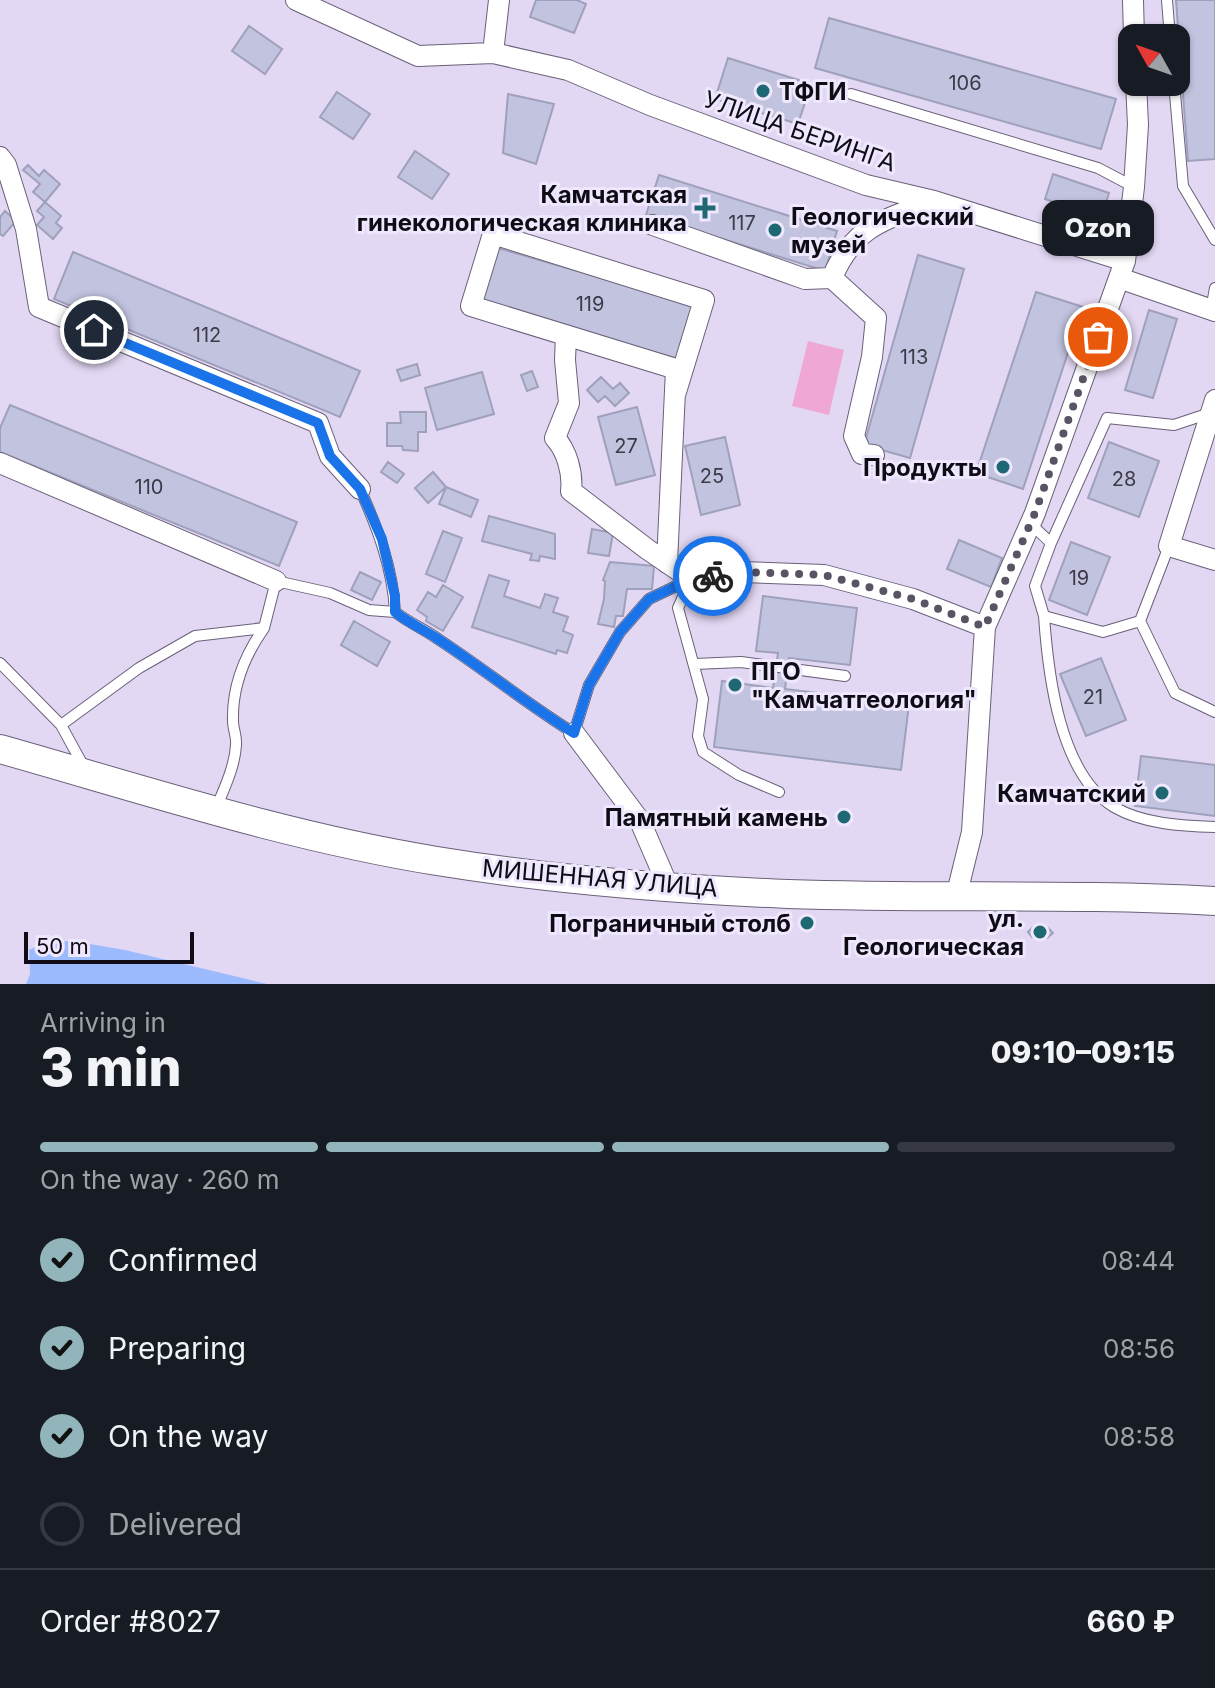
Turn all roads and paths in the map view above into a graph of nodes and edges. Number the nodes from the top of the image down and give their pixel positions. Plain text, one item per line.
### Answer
1 (296, 0) edge
2 (499, 0) edge
3 (1133, 0) edge
4 (1167, 0) edge
5 (1134, 24) edge
6 (1169, 24) edge
7 (493, 53) junction
8 (851, 94) dead end
9 (1137, 96) edge
10 (1175, 96) edge
11 (0, 157) edge
12 (1134, 187) junction
13 (934, 201) junction
14 (653, 225) dead end
15 (1215, 240) edge
16 (1122, 270) junction
17 (832, 278) junction
18 (1215, 288) edge
19 (1213, 311) edge
20 (566, 335) junction
21 (675, 395) junction
22 (1213, 406) edge
23 (874, 455) dead end
24 (0, 463) edge
25 (360, 489) joint
26 (1031, 524) junction
27 (1051, 543) junction
28 (1169, 546) junction
29 (1215, 560) edge
30 (667, 563) junction
31 (691, 579) junction
32 (276, 581) junction
33 (395, 612) junction
34 (1044, 616) junction
35 (1140, 621) junction
36 (985, 627) junction
37 (264, 628) junction
38 (0, 663) edge
39 (695, 664) junction
40 (845, 676) dead end
41 (1215, 712) edge
42 (61, 725) junction
43 (574, 733) junction
44 (0, 749) edge
45 (88, 774) junction
46 (779, 792) dead end
47 (214, 812) junction
48 (1215, 827) edge
49 (669, 888) junction
50 (956, 897) junction
51 (1215, 901) edge

1 - 7 street, УЛИЦА БЕРИНГА
2 - 7 street
3 - 5 street
4 - 6 lane
7 - 13 street, УЛИЦА БЕРИНГА
8 - 12 lane
9 - 12 street
10 - 15 lane
11 - 25 street
12 - 16 street
13 - 16 street, УЛИЦА БЕРИНГА
13 - 17 street
14 - 17 street
16 - 19 street, УЛИЦА БЕРИНГА
16 - 26 street
17 - 23 street
18 - 19 lane
20 - 21 street
20 - 21 street
20 - 30 street
21 - 30 street
22 - 27 lane
22 - 28 street
24 - 32 street
25 - 33 lane
26 - 27 lane
26 - 36 street
27 - 34 lane
28 - 29 street
28 - 35 lane
30 - 31 street
31 - 36 street
31 - 39 lane
31 - 43 lane
32 - 33 lane
32 - 37 lane
33 - 43 lane
34 - 35 lane
34 - 48 lane
35 - 41 lane
36 - 50 street
37 - 42 lane
37 - 47 lane
38 - 42 lane
39 - 40 lane
39 - 46 lane
42 - 45 lane
43 - 49 street
44 - 45 main road, МИШЕННАЯ УЛИЦА
45 - 47 main road, МИШЕННАЯ УЛИЦА
47 - 49 main road, МИШЕННАЯ УЛИЦА
49 - 50 main road, МИШЕННАЯ УЛИЦА
50 - 51 main road, МИШЕННАЯ УЛИЦА

